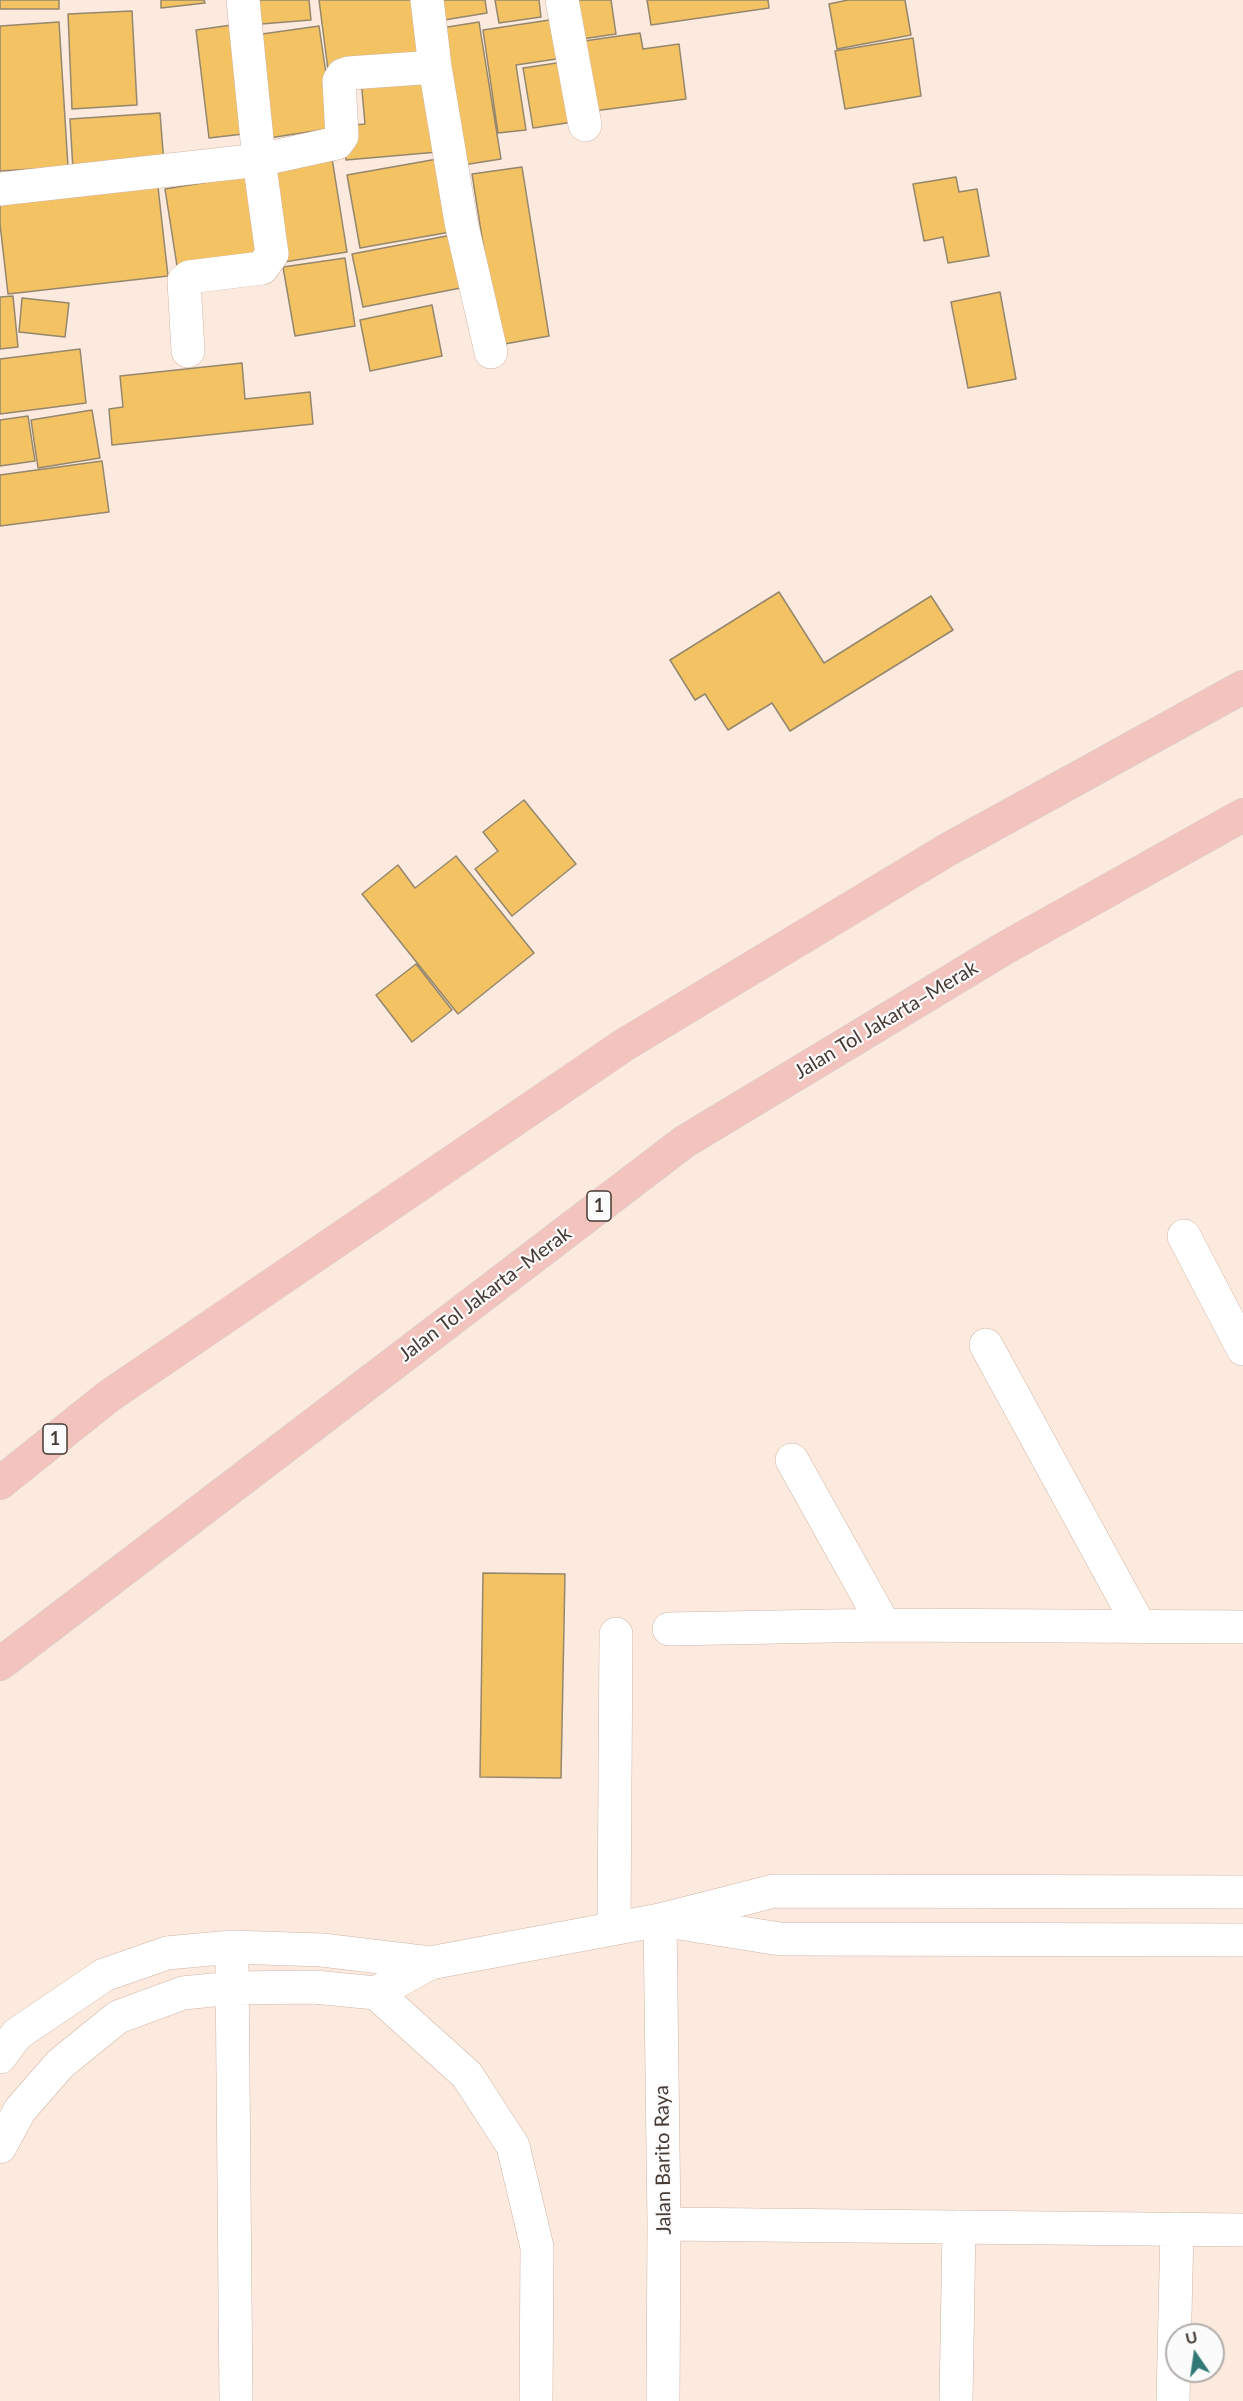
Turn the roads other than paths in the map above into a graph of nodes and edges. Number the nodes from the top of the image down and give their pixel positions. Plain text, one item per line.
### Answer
1 (243, 0) edge
2 (427, 0) edge
3 (562, 0) edge
4 (435, 67) junction
5 (585, 125) dead end
6 (259, 160) junction
7 (0, 189) edge
8 (188, 351) dead end
9 (491, 352) dead end
10 (1243, 687) edge
11 (1243, 815) edge
12 (1184, 1236) dead end
13 (986, 1345) dead end
14 (1243, 1349) edge
15 (792, 1460) dead end
16 (0, 1483) edge
17 (884, 1625) junction
18 (1140, 1627) junction
19 (1243, 1627) edge
20 (669, 1629) dead end
21 (616, 1634) dead end
22 (0, 1664) edge
23 (1037, 1892) junction
24 (1243, 1892) edge
25 (660, 1920) junction
26 (614, 1928) junction
27 (1040, 1939) junction
28 (1243, 1940) edge
29 (232, 1947) junction
30 (436, 1962) junction
31 (232, 1988) junction
32 (376, 1993) junction
33 (0, 2057) edge
34 (0, 2147) edge
35 (664, 2224) junction
36 (959, 2227) junction
37 (1177, 2229) junction
38 (1243, 2230) edge
39 (236, 2401) edge
40 (536, 2401) edge
41 (663, 2401) edge
42 (956, 2401) edge
43 (1173, 2401) edge

1 - 6 street
2 - 4 street
3 - 5 street
4 - 6 street
4 - 9 street
6 - 7 street
6 - 8 street
10 - 16 highway, 1
11 - 22 highway, Jalan Tol Jakarta–Merak / 1
12 - 14 street
13 - 18 street
15 - 17 street
17 - 18 street
17 - 20 street
18 - 19 street
21 - 26 street
23 - 24 street
23 - 25 street
23 - 27 street
25 - 26 street
25 - 27 street
25 - 35 street, Jalan Barito Raya
26 - 30 street
27 - 28 street
29 - 30 street
29 - 31 street
29 - 33 street
30 - 32 street
31 - 32 street
31 - 34 street
31 - 39 street
32 - 40 street
35 - 36 street
35 - 41 street, Jalan Barito Raya
36 - 37 street
36 - 42 street
37 - 38 street
37 - 43 street

